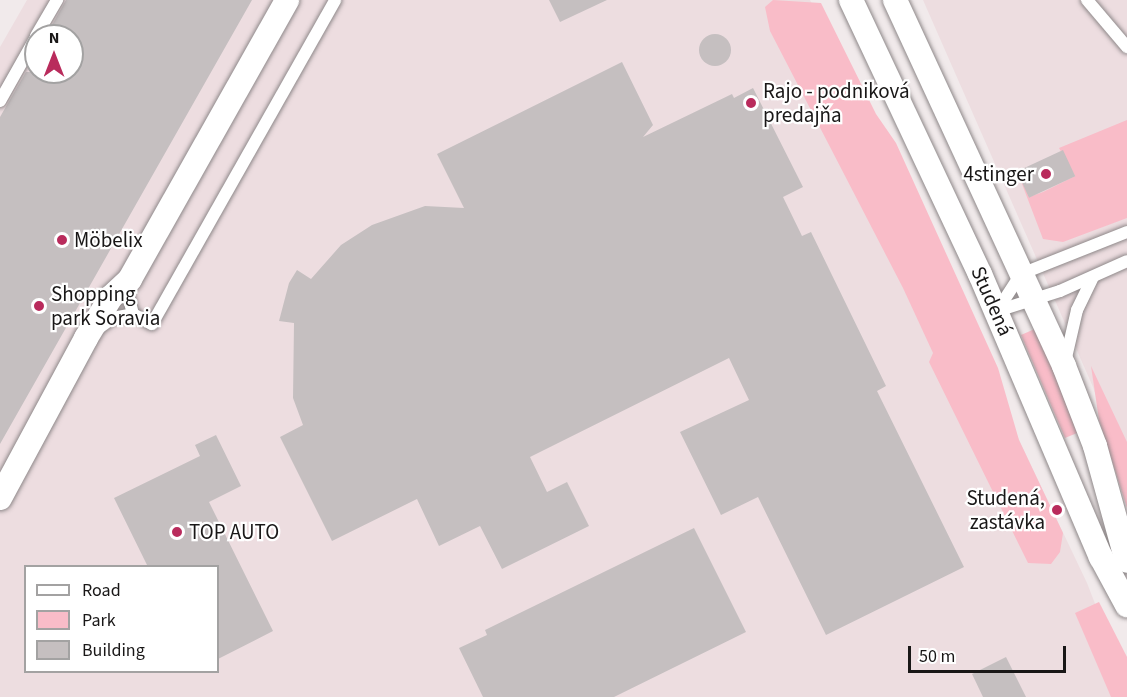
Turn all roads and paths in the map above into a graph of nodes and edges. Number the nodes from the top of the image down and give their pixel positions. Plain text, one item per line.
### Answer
1 (57, 0) edge
2 (288, 0) edge
3 (334, 0) edge
4 (851, 0) edge
5 (895, 0) edge
6 (1087, 0) edge
7 (43, 24) edge
8 (1127, 47) edge
9 (24, 58) edge
10 (0, 101) edge
11 (1127, 232) edge
12 (1127, 261) edge
13 (1021, 274) junction
14 (1093, 277) junction
15 (124, 284) junction
16 (1033, 300) junction
17 (997, 311) junction
18 (133, 314) junction
19 (86, 338) junction
20 (1064, 366) junction
21 (0, 498) edge
22 (1120, 536) junction
23 (1101, 557) junction
24 (1127, 561) edge
25 (1127, 605) edge

1 - 7 lane
2 - 15 street
3 - 18 lane
4 - 17 street, Studená
5 - 13 street, Studená
6 - 8 lane
9 - 10 lane
11 - 13 lane
12 - 14 lane
13 - 16 street, Studená
13 - 17 lane
14 - 16 lane
14 - 20 lane
15 - 18 lane
15 - 19 street
16 - 17 lane
16 - 20 street, Studená
17 - 23 street, Studená
18 - 19 lane
19 - 21 street
20 - 22 street, Studená
22 - 23 lane
22 - 24 street, Studená
23 - 25 street, Studená

